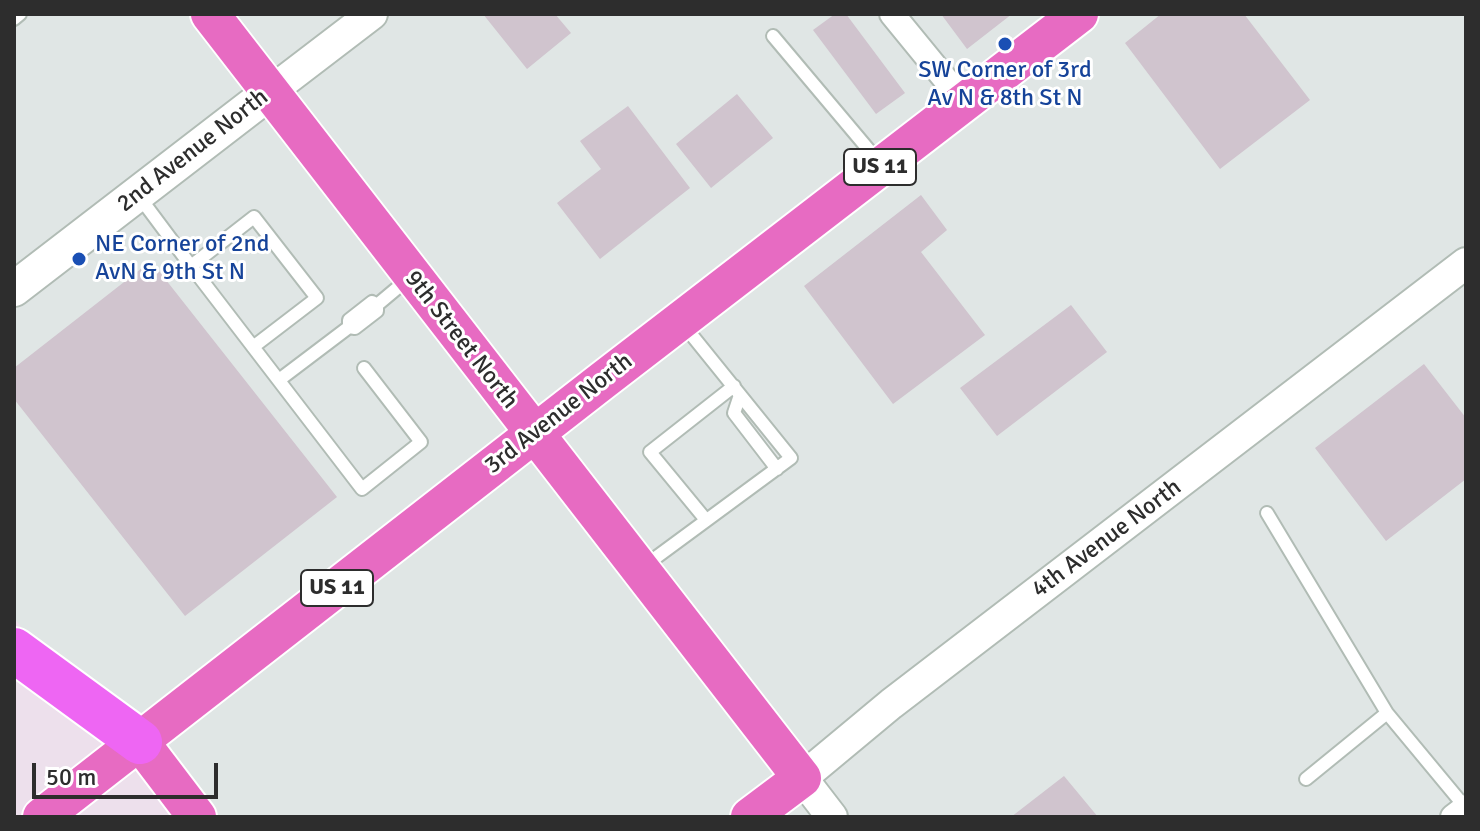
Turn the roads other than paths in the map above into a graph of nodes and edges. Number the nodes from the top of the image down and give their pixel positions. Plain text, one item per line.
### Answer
1 (20, 14) edge
2 (210, 14) edge
3 (372, 14) edge
4 (892, 14) edge
5 (1079, 14) edge
6 (14, 19) edge
7 (773, 36) dead end
8 (270, 92) junction
9 (964, 102) junction
10 (881, 166) junction
11 (137, 194) junction
12 (1466, 263) edge
13 (191, 266) junction
14 (412, 276) junction
15 (14, 289) edge
16 (680, 320) junction
17 (253, 347) junction
18 (364, 368) dead end
19 (279, 380) junction
20 (737, 390) junction
21 (534, 435) junction
22 (1267, 513) dead end
23 (706, 520) junction
24 (641, 569) junction
25 (14, 650) edge
26 (1387, 713) junction
27 (140, 742) junction
28 (802, 778) junction
29 (1306, 779) dead end
30 (1466, 807) edge
31 (42, 817) edge
32 (197, 817) edge
33 (750, 817) edge
34 (832, 817) edge
35 (1453, 817) edge

1 - 6 lane
2 - 8 main road, 9th Street North
3 - 8 street, 2nd Avenue North
4 - 9 street
5 - 9 main road, 3rd Avenue North / US 11
7 - 10 lane
8 - 11 main road, 2nd Avenue North
8 - 14 main road, 9th Street North
9 - 10 main road, 3rd Avenue North / US 11
10 - 16 main road, 3rd Avenue North / US 11
11 - 13 lane
11 - 15 main road, 2nd Avenue North
12 - 28 street, 4th Avenue North
13 - 17 lane
13 - 17 lane
14 - 19 lane
14 - 21 main road, 9th Street North
16 - 20 lane
16 - 21 main road, 3rd Avenue North / US 11
17 - 19 lane
18 - 19 lane
20 - 23 lane
20 - 23 lane
21 - 24 main road, 9th Street North
21 - 27 main road, 3rd Avenue North / US 11
22 - 26 lane
23 - 24 lane
24 - 28 main road, 9th Street North
25 - 27 highway
26 - 29 lane
26 - 30 lane
27 - 31 main road, 3rd Avenue North / US 11
27 - 32 main road
28 - 33 main road, 4th Avenue North
28 - 34 street, 9th Street North
30 - 35 street

